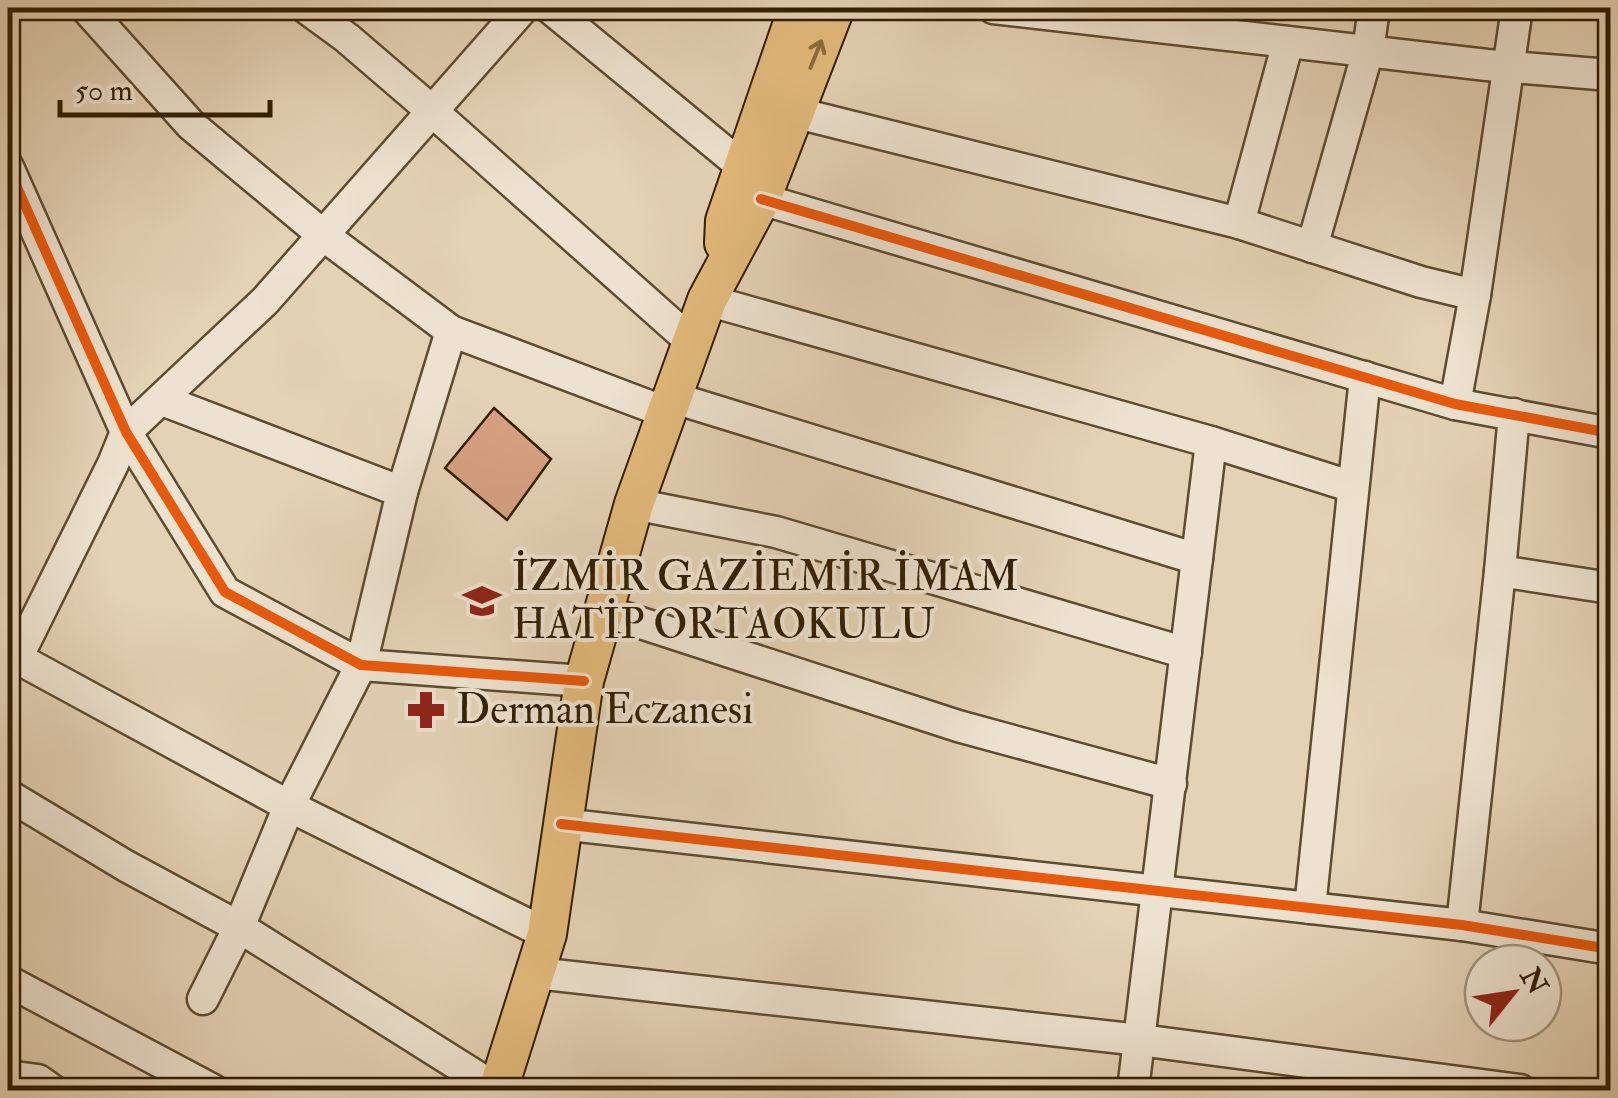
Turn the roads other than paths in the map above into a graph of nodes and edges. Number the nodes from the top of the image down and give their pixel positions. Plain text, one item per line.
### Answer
1 (86, 8) edge
2 (306, 8) edge
3 (523, 8) edge
4 (550, 8) edge
5 (798, 8) edge
6 (835, 8) edge
7 (992, 8) edge
8 (1374, 8) edge
9 (1516, 8) edge
10 (1288, 42) junction
11 (1368, 50) junction
12 (1508, 67) junction
13 (1610, 75) edge
14 (432, 111) junction
15 (793, 112) junction
16 (8, 167) edge
17 (743, 167) junction
18 (762, 200) junction
19 (1238, 223) junction
20 (323, 235) junction
21 (1312, 247) junction
22 (714, 286) junction
23 (1476, 295) junction
24 (451, 331) junction
25 (694, 344) junction
26 (1364, 377) junction
27 (162, 400) junction
28 (668, 404) junction
29 (1456, 404) junction
30 (1514, 414) junction
31 (126, 432) junction
32 (1610, 434) edge
33 (1211, 442) junction
34 (1354, 487) junction
35 (402, 492) junction
36 (634, 504) junction
37 (1197, 559) junction
38 (1500, 571) junction
39 (1610, 588) edge
40 (604, 611) junction
41 (1186, 654) junction
42 (12, 657) edge
43 (361, 665) junction
44 (584, 681) junction
45 (1171, 784) junction
46 (8, 795) edge
47 (289, 806) junction
48 (561, 824) junction
49 (1158, 891) junction
50 (1310, 908) junction
51 (1462, 925) junction
52 (239, 927) junction
53 (546, 934) junction
54 (1610, 948) edge
55 (536, 973) junction
56 (8, 981) edge
57 (202, 999) dead end
58 (1140, 1040) junction
59 (14, 1081) edge
60 (52, 1090) edge
61 (213, 1090) edge
62 (498, 1090) edge
63 (1133, 1090) edge
64 (1520, 1090) edge

1 - 20 street
2 - 14 street
3 - 14 street
4 - 17 street
5 - 17 main road
15 -> 6 main road
7 - 10 street
8 - 11 street
9 - 12 street
10 - 11 street
10 - 19 street
11 - 12 street
11 - 21 street
12 - 13 street
12 - 23 street
14 - 20 street
14 - 25 street
15 - 18 main road
15 - 19 street
16 - 31 street
17 - 22 main road
18 - 22 main road
18 - 26 street
19 - 21 street
20 - 24 street
20 - 27 street
21 - 23 street
22 - 25 main road
22 - 33 street
23 - 29 street
24 - 28 street
24 - 35 street
25 - 28 main road
26 - 29 street
26 - 34 street
27 - 31 street
27 - 35 street
28 - 36 main road
28 - 37 street
29 - 30 street
30 - 32 street
30 - 38 street
31 - 42 street
31 - 43 street
33 - 34 street
33 - 37 street
34 - 50 street
35 - 43 street
36 - 40 main road
36 - 41 street
37 - 41 street
38 - 39 street
38 - 51 street
40 - 44 main road
40 - 45 street
41 - 45 street
42 - 47 street
43 - 44 street
43 - 47 street
44 - 48 main road
45 - 49 street
46 - 52 street
47 - 52 street
47 - 53 street
48 - 49 street
48 - 53 main road
49 - 50 street
49 - 58 street
50 - 51 street
51 - 54 street
52 - 57 street
52 - 62 street
53 - 55 main road
55 - 58 street
55 - 62 main road
56 - 61 street
58 - 63 street
58 - 64 street
59 - 60 street

